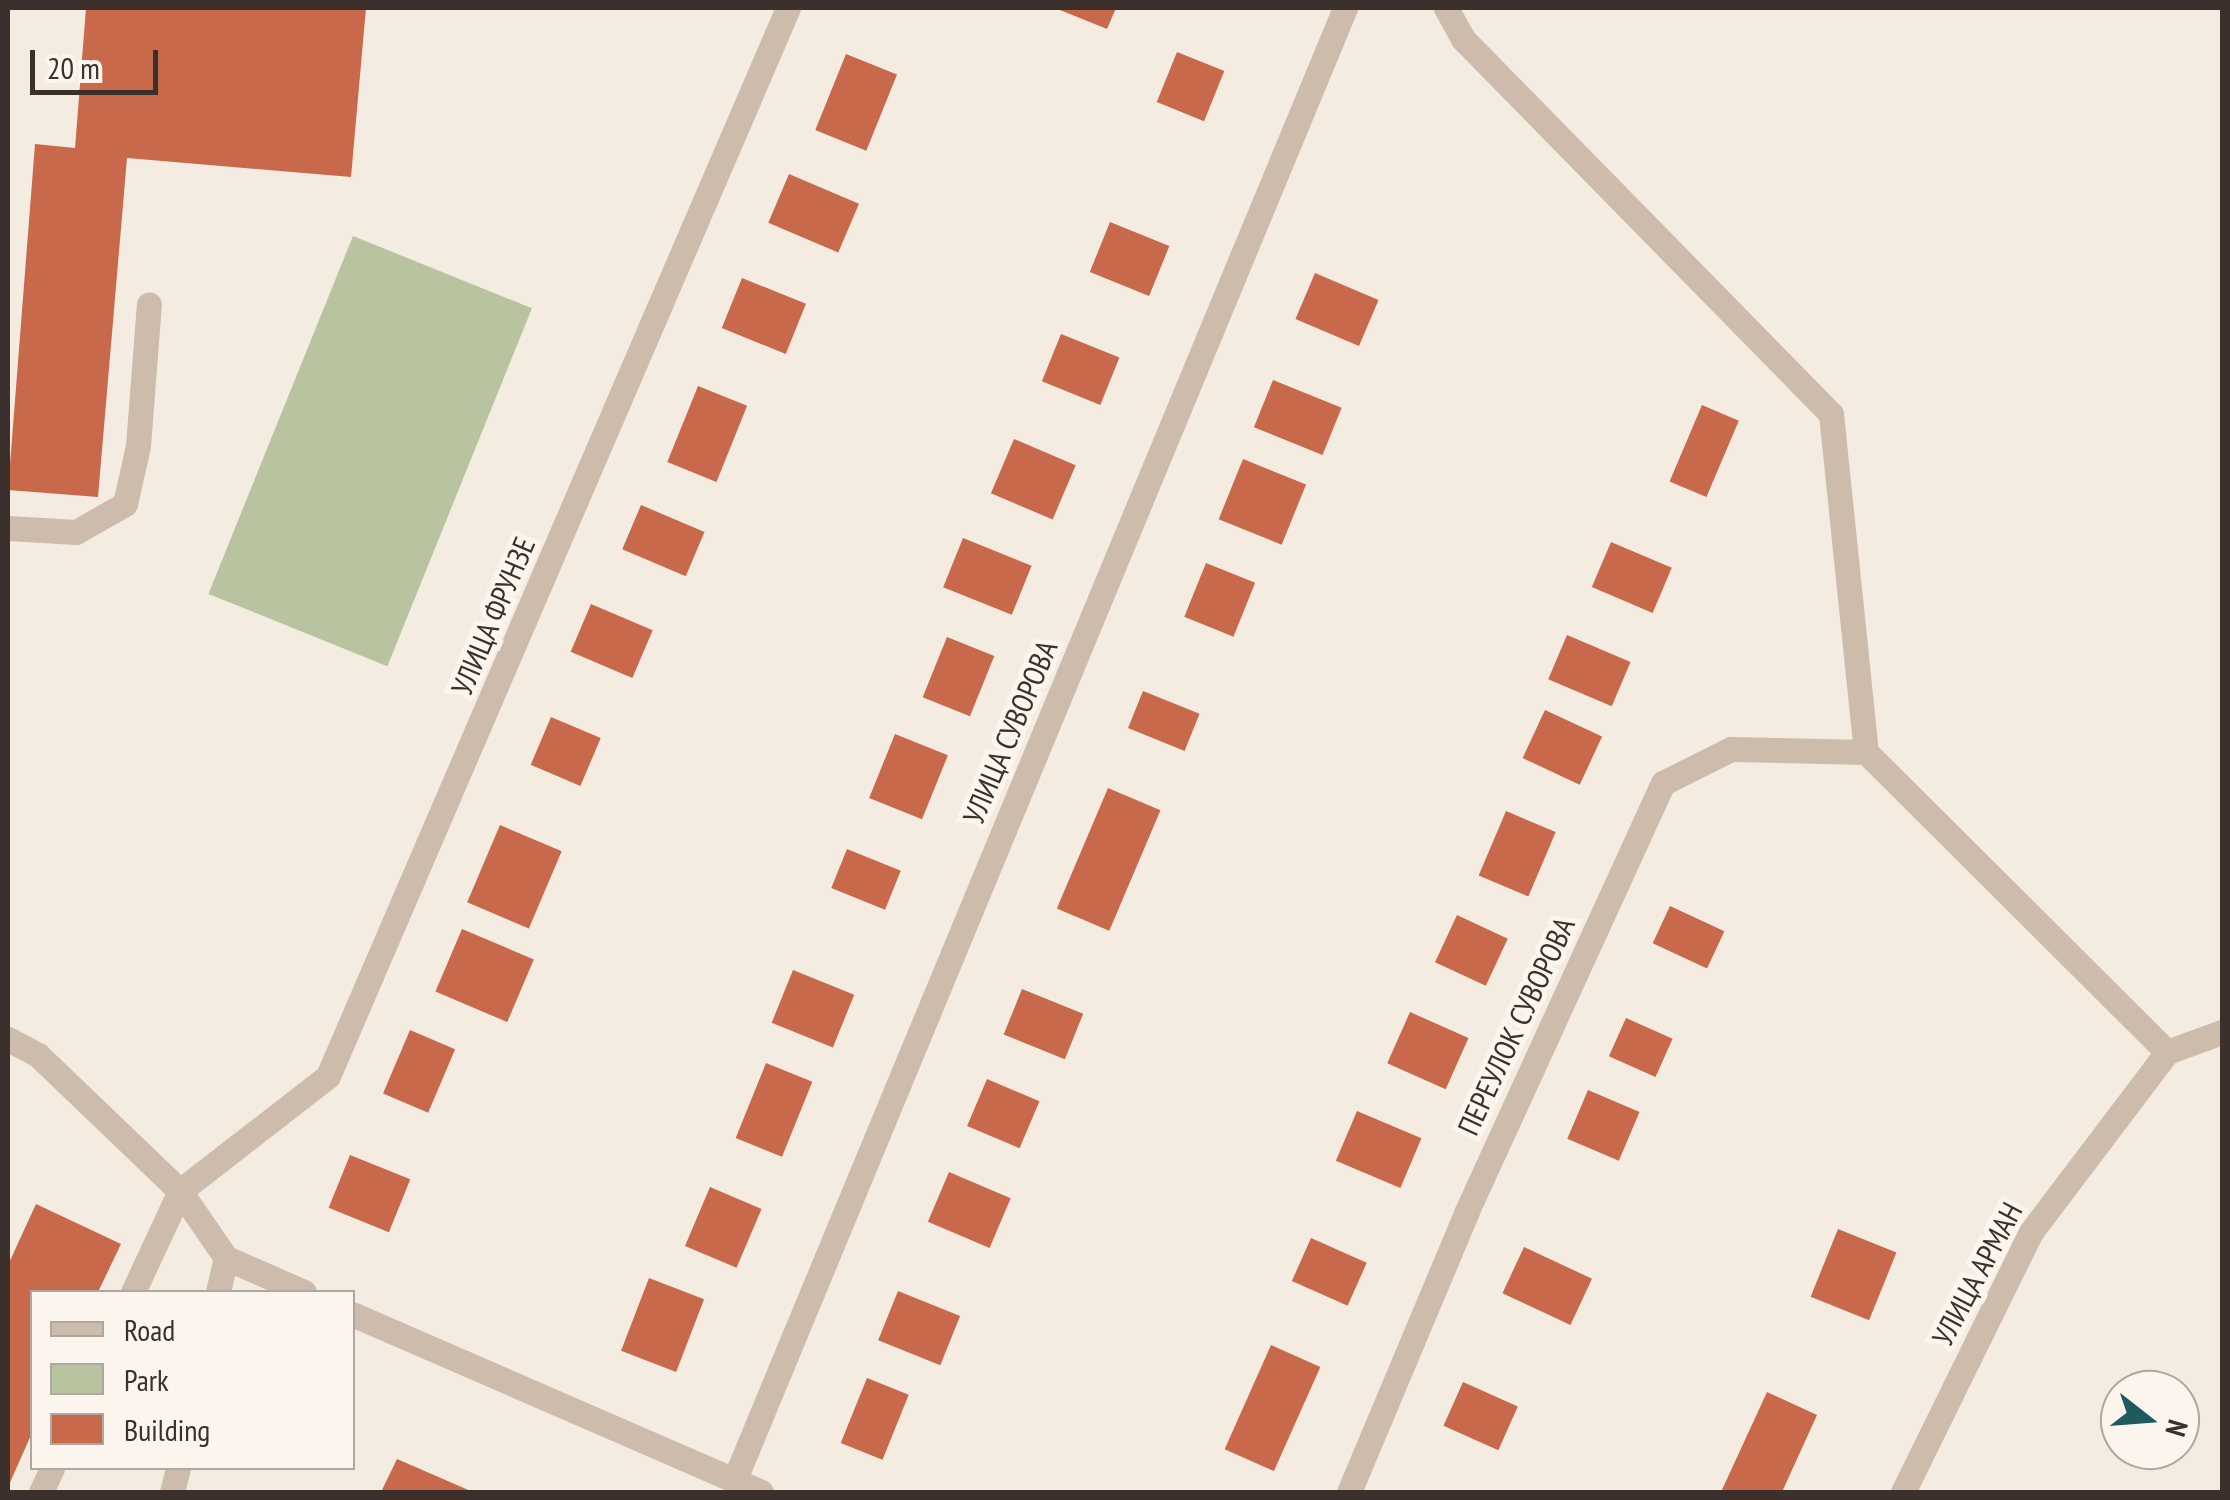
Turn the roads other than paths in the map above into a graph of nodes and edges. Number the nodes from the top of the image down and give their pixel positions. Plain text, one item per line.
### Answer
1 (788, 8) edge
2 (1345, 8) edge
3 (1446, 8) edge
4 (149, 304) dead end
5 (8, 528) edge
6 (1866, 752) junction
7 (2222, 1032) edge
8 (8, 1039) edge
9 (2167, 1052) junction
10 (180, 1191) junction
11 (226, 1258) junction
12 (134, 1290) edge
13 (218, 1290) edge
14 (299, 1290) edge
15 (355, 1315) edge
16 (734, 1481) junction
17 (761, 1492) edge
18 (1349, 1492) edge
19 (1903, 1492) edge

1 - 10 street, УЛИЦА ФРУНЗЕ
2 - 16 street, УЛИЦА СУВОРОВА
3 - 6 street
4 - 5 street
6 - 9 street
6 - 18 street, ПЕРЕУЛОК СУВОРОВА
7 - 9 street
8 - 10 street
9 - 19 street, УЛИЦА АРМАН
10 - 11 street
10 - 12 street
11 - 13 street
11 - 14 street
15 - 16 street
16 - 17 street

